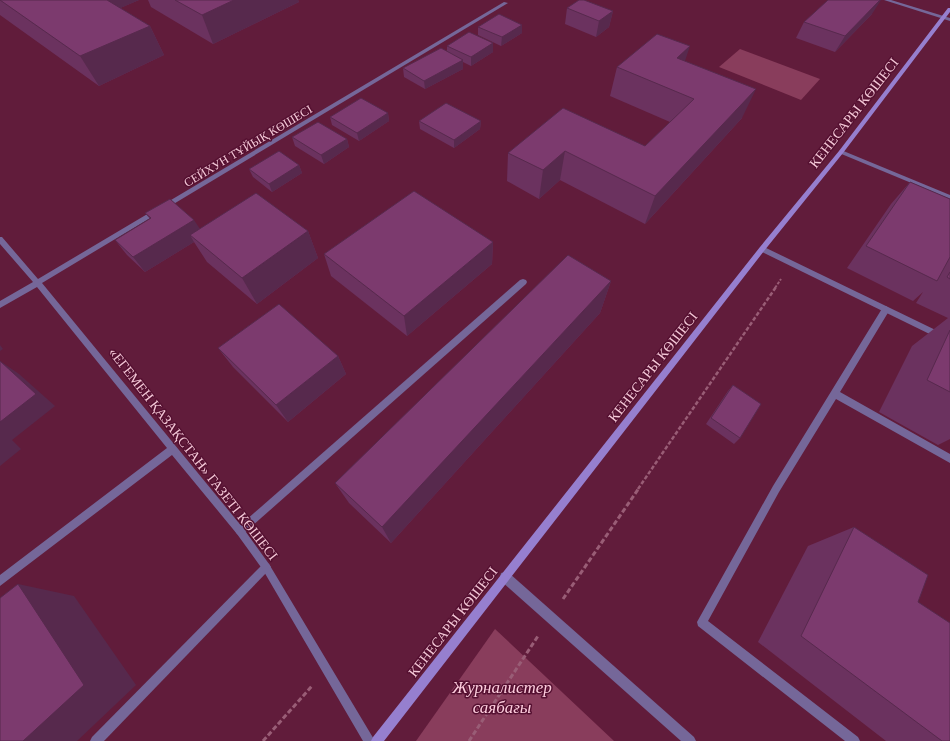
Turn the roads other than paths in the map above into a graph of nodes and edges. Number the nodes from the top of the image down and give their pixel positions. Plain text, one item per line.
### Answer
1 (498, 0) edge
2 (886, 0) edge
3 (950, 9) edge
4 (947, 19) edge
5 (841, 152) junction
6 (950, 197) edge
7 (0, 240) edge
8 (762, 249) junction
9 (38, 282) junction
10 (523, 282) dead end
11 (0, 305) edge
12 (886, 309) junction
13 (950, 341) edge
14 (835, 394) junction
15 (173, 448) junction
16 (950, 459) edge
17 (240, 531) junction
18 (266, 568) junction
19 (505, 577) junction
20 (0, 581) edge
21 (96, 741) edge
22 (369, 741) edge
23 (376, 741) edge
24 (690, 741) edge
25 (854, 741) edge

1 - 9 street, СЕЙХУН ТҰЙЫҚ КӨШЕСІ
2 - 4 street
3 - 4 main road, КЕНЕСАРЫ КӨШЕСІ
4 - 5 main road, КЕНЕСАРЫ КӨШЕСІ
5 - 6 street
5 - 8 main road, КЕНЕСАРЫ КӨШЕСІ
7 - 9 street, «ЕГЕМЕН ҚАЗАҚСТАН» ГАЗЕТІ КӨШЕСІ
8 - 12 street
8 - 19 main road, КЕНЕСАРЫ КӨШЕСІ
9 - 11 street, СЕЙХУН ТҰЙЫҚ КӨШЕСІ
9 - 15 street, «ЕГЕМЕН ҚАЗАҚСТАН» ГАЗЕТІ КӨШЕСІ
10 - 17 street
12 - 13 street
12 - 14 street
14 - 16 street
14 - 25 street
15 - 17 street, «ЕГЕМЕН ҚАЗАҚСТАН» ГАЗЕТІ КӨШЕСІ
15 - 20 street
17 - 18 street, «ЕГЕМЕН ҚАЗАҚСТАН» ГАЗЕТІ КӨШЕСІ
18 - 21 street
18 - 22 street, «ЕГЕМЕН ҚАЗАҚСТАН» ГАЗЕТІ КӨШЕСІ
19 - 23 main road, КЕНЕСАРЫ КӨШЕСІ
19 - 24 street

